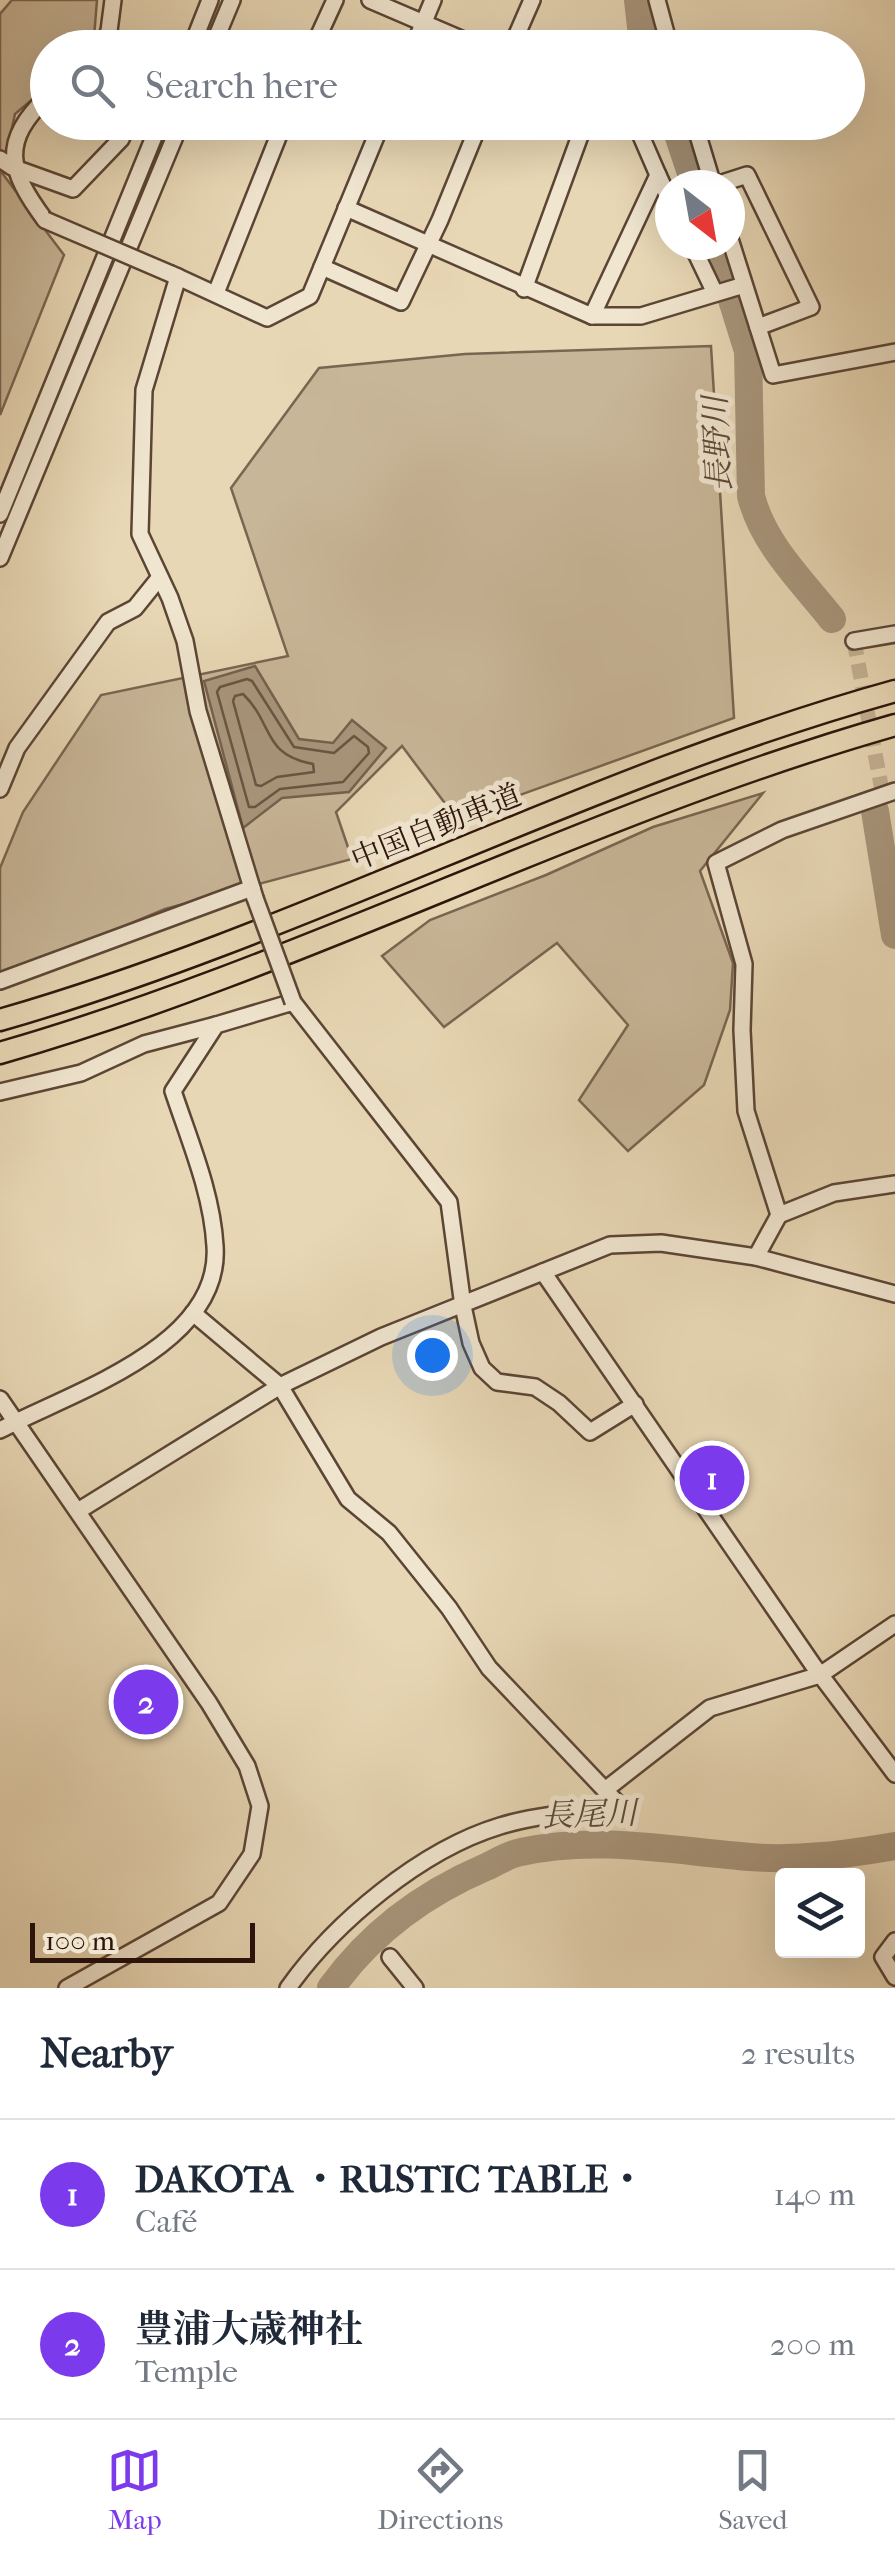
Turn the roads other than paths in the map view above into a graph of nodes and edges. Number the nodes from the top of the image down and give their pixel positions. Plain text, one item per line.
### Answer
1 (113, 0) edge
2 (210, 0) edge
3 (232, 0) edge
4 (335, 0) edge
5 (370, 0) edge
6 (434, 0) edge
7 (532, 0) edge
8 (658, 0) edge
9 (424, 23) junction
10 (109, 30) edge
11 (198, 30) edge
12 (220, 30) edge
13 (321, 30) edge
14 (421, 30) edge
15 (440, 30) edge
16 (519, 30) edge
17 (666, 30) edge
18 (30, 112) edge
19 (120, 140) edge
20 (153, 140) edge
21 (174, 140) edge
22 (277, 140) edge
23 (374, 140) edge
24 (472, 140) edge
25 (578, 140) edge
26 (643, 140) edge
27 (700, 140) edge
28 (6, 163) edge
29 (656, 170) edge
30 (710, 170) edge
31 (745, 176) edge
32 (655, 181) edge
33 (346, 208) junction
34 (428, 245) junction
35 (699, 260) edge
36 (736, 260) edge
37 (322, 267) junction
38 (175, 276) junction
39 (744, 285) junction
40 (524, 289) junction
41 (216, 293) junction
42 (715, 294) junction
43 (592, 316) junction
44 (758, 328) junction
45 (895, 352) edge
46 (0, 514) edge
47 (0, 558) edge
48 (160, 577) junction
49 (895, 634) edge
50 (854, 642) dead end
51 (895, 691) edge
52 (895, 725) edge
53 (0, 789) edge
54 (895, 792) edge
55 (254, 893) junction
56 (0, 981) edge
57 (293, 1002) junction
58 (0, 1020) edge
59 (216, 1025) junction
60 (0, 1053) edge
61 (0, 1092) edge
62 (895, 1184) edge
63 (779, 1216) junction
64 (756, 1257) junction
65 (543, 1272) junction
66 (895, 1294) edge
67 (463, 1306) junction
68 (193, 1313) junction
69 (280, 1386) junction
70 (0, 1399) edge
71 (635, 1404) junction
72 (16, 1422) junction
73 (0, 1430) edge
74 (78, 1511) junction
75 (895, 1624) edge
76 (820, 1675) junction
77 (895, 1774) edge
78 (604, 1790) junction
79 (895, 1941) edge
80 (390, 1957) dead end
81 (895, 1977) edge
82 (66, 1988) edge
83 (288, 1988) edge
84 (415, 1988) edge

1 - 10 street
2 - 11 street
3 - 12 street
4 - 13 street
5 - 9 street
6 - 9 street
7 - 16 street
8 - 17 street
9 - 14 street
9 - 15 street
18 - 28 street
19 - 28 street
20 - 46 street
21 - 47 street
22 - 41 street
23 - 33 street
24 - 34 street
25 - 40 street
26 - 29 street
27 - 30 street
28 - 38 street, bridge
31 - 44 street
32 - 43 street
33 - 34 street
33 - 37 street
34 - 37 street
34 - 40 street
35 - 42 street
36 - 39 street
37 - 41 street
38 - 41 street
38 - 48 street
39 - 42 street
39 - 44 street
40 - 43 street
42 - 43 street
44 - 45 street
48 - 53 street
48 - 55 street
49 - 50 street
51 - 58 highway, 中国自動車道
52 - 60 highway, 中国自動車道
54 - 63 street
55 - 56 street
55 - 57 street, bridge
57 - 59 street
57 - 67 street
59 - 61 street
59 - 68 street
62 - 63 street
63 - 64 street
64 - 65 street
64 - 66 street
65 - 67 street
65 - 71 street
67 - 69 street
67 - 71 street
68 - 69 street
68 - 72 street
69 - 74 street
69 - 78 street
70 - 72 street
71 - 76 street
72 - 73 street
72 - 74 street
74 - 82 street
75 - 76 street
76 - 77 street
76 - 78 street
78 - 83 street
79 - 81 street
80 - 84 street

